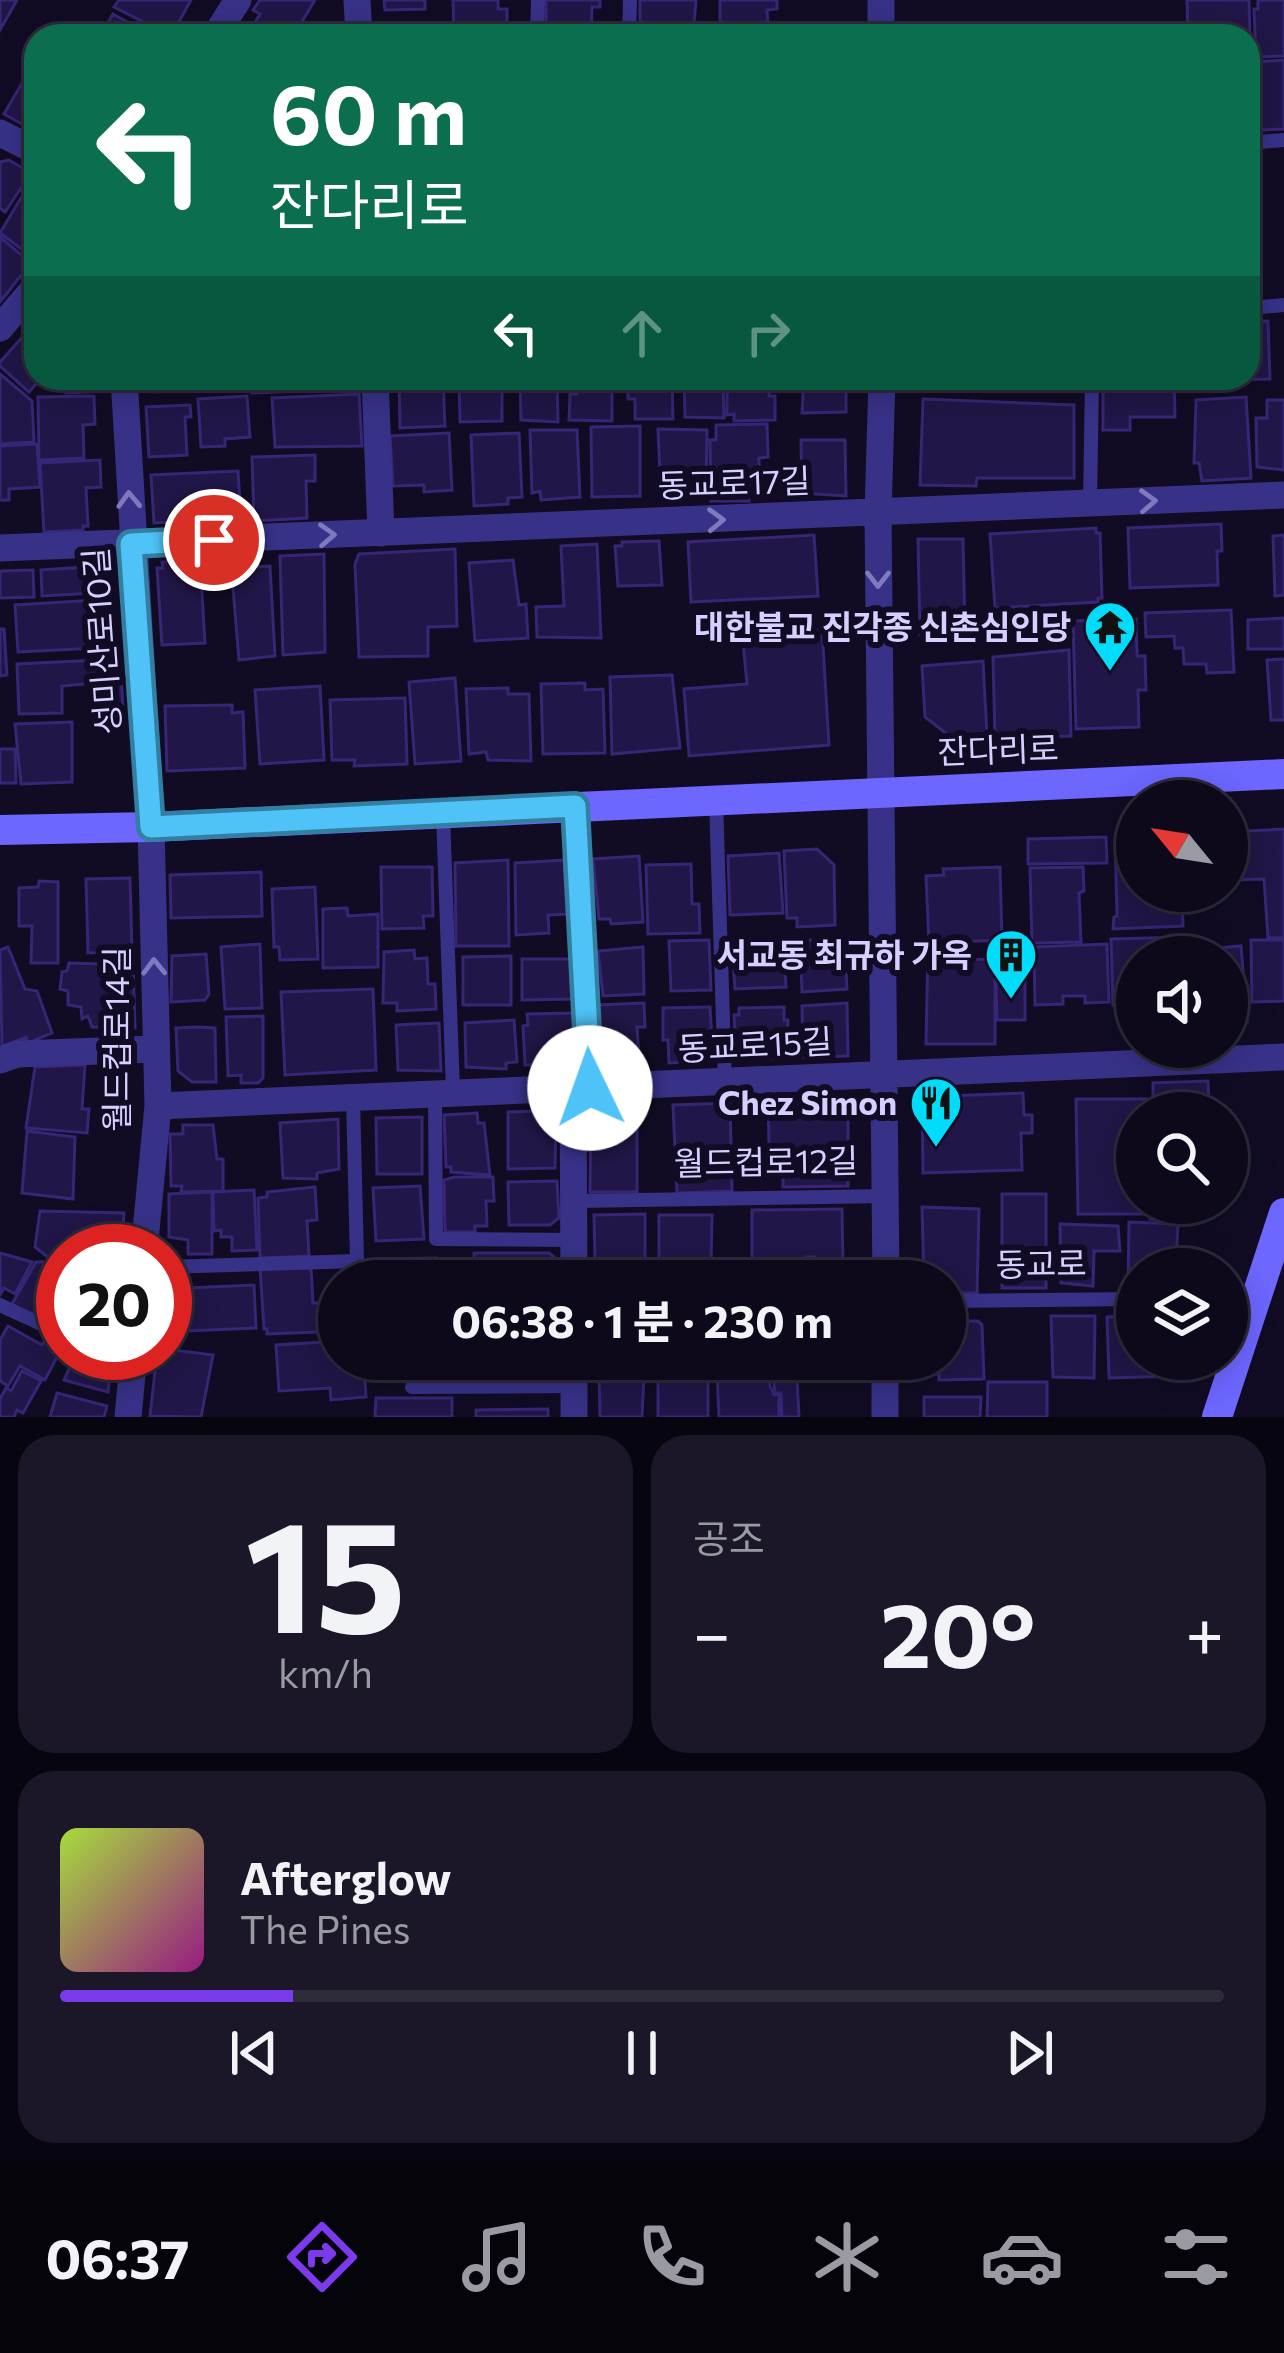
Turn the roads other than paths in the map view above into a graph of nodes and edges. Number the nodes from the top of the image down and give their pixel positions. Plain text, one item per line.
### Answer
1 (24, 300) edge
2 (1284, 305) edge
3 (1261, 307) dead end
4 (0, 328) edge
5 (125, 390) edge
6 (375, 390) edge
7 (882, 390) edge
8 (1092, 390) edge
9 (1284, 495) edge
10 (1090, 504) junction
11 (878, 514) junction
12 (381, 533) junction
13 (131, 544) junction
14 (0, 548) edge
15 (1284, 774) edge
16 (880, 790) junction
17 (716, 801) junction
18 (575, 806) junction
19 (442, 812) junction
20 (151, 827) junction
21 (0, 830) edge
22 (155, 1048) junction
23 (1284, 1057) edge
24 (0, 1060) edge
25 (886, 1075) junction
26 (725, 1083) junction
27 (581, 1088) junction
28 (444, 1092) junction
29 (353, 1097) junction
30 (158, 1106) junction
31 (887, 1196) junction
32 (574, 1201) junction
33 (1284, 1213) edge
34 (147, 1224) edge
35 (574, 1240) junction
36 (574, 1260) edge
37 (886, 1260) edge
38 (192, 1266) edge
39 (1248, 1284) edge
40 (1116, 1299) edge
41 (966, 1301) edge
42 (0, 1305) edge
43 (36, 1322) edge
44 (129, 1380) edge
45 (475, 1380) edge
46 (574, 1380) edge
47 (885, 1380) edge
48 (1224, 1380) edge
49 (412, 1387) dead end
50 (128, 1417) edge
51 (574, 1417) edge
52 (885, 1417) edge
53 (1217, 1417) edge

1 - 4 street
2 - 3 lane
13 -> 5 street, 성미산로10길
6 - 12 street
7 - 11 street
8 - 10 lane
10 -> 9 street, 동교로17길
10 - 11 street, 동교로17길
12 -> 11 street, 동교로17길
11 -> 16 street
13 -> 12 street, 동교로17길
13 - 14 street, 동교로17길
13 - 20 street, 성미산로10길
15 - 16 street, 잔다리로
16 - 17 street, 잔다리로
16 - 25 street
17 - 18 street, 잔다리로
17 - 26 lane
18 - 19 street, 잔다리로
18 - 27 lane
19 - 20 street, 잔다리로
19 - 28 lane
20 - 21 street, 잔다리로
22 -> 20 street, 월드컵로14길
22 - 24 street
22 - 30 street, 월드컵로14길
23 - 25 street, 동교로15길
25 - 26 street, 동교로15길
25 - 31 street
26 - 27 street, 동교로15길
27 - 28 street, 동교로15길
27 - 32 street
28 - 29 street, 동교로15길
28 - 35 lane
29 - 30 street, 동교로15길
29 - 38 lane
30 - 34 street, 월드컵로14길
31 - 32 lane, 월드컵로12길
31 - 37 street
32 - 35 street
33 - 39 street
35 - 36 street
40 - 41 lane, 동교로
42 - 43 lane
44 - 50 street
45 - 49 lane
46 - 51 street
47 - 52 street
48 - 53 street

